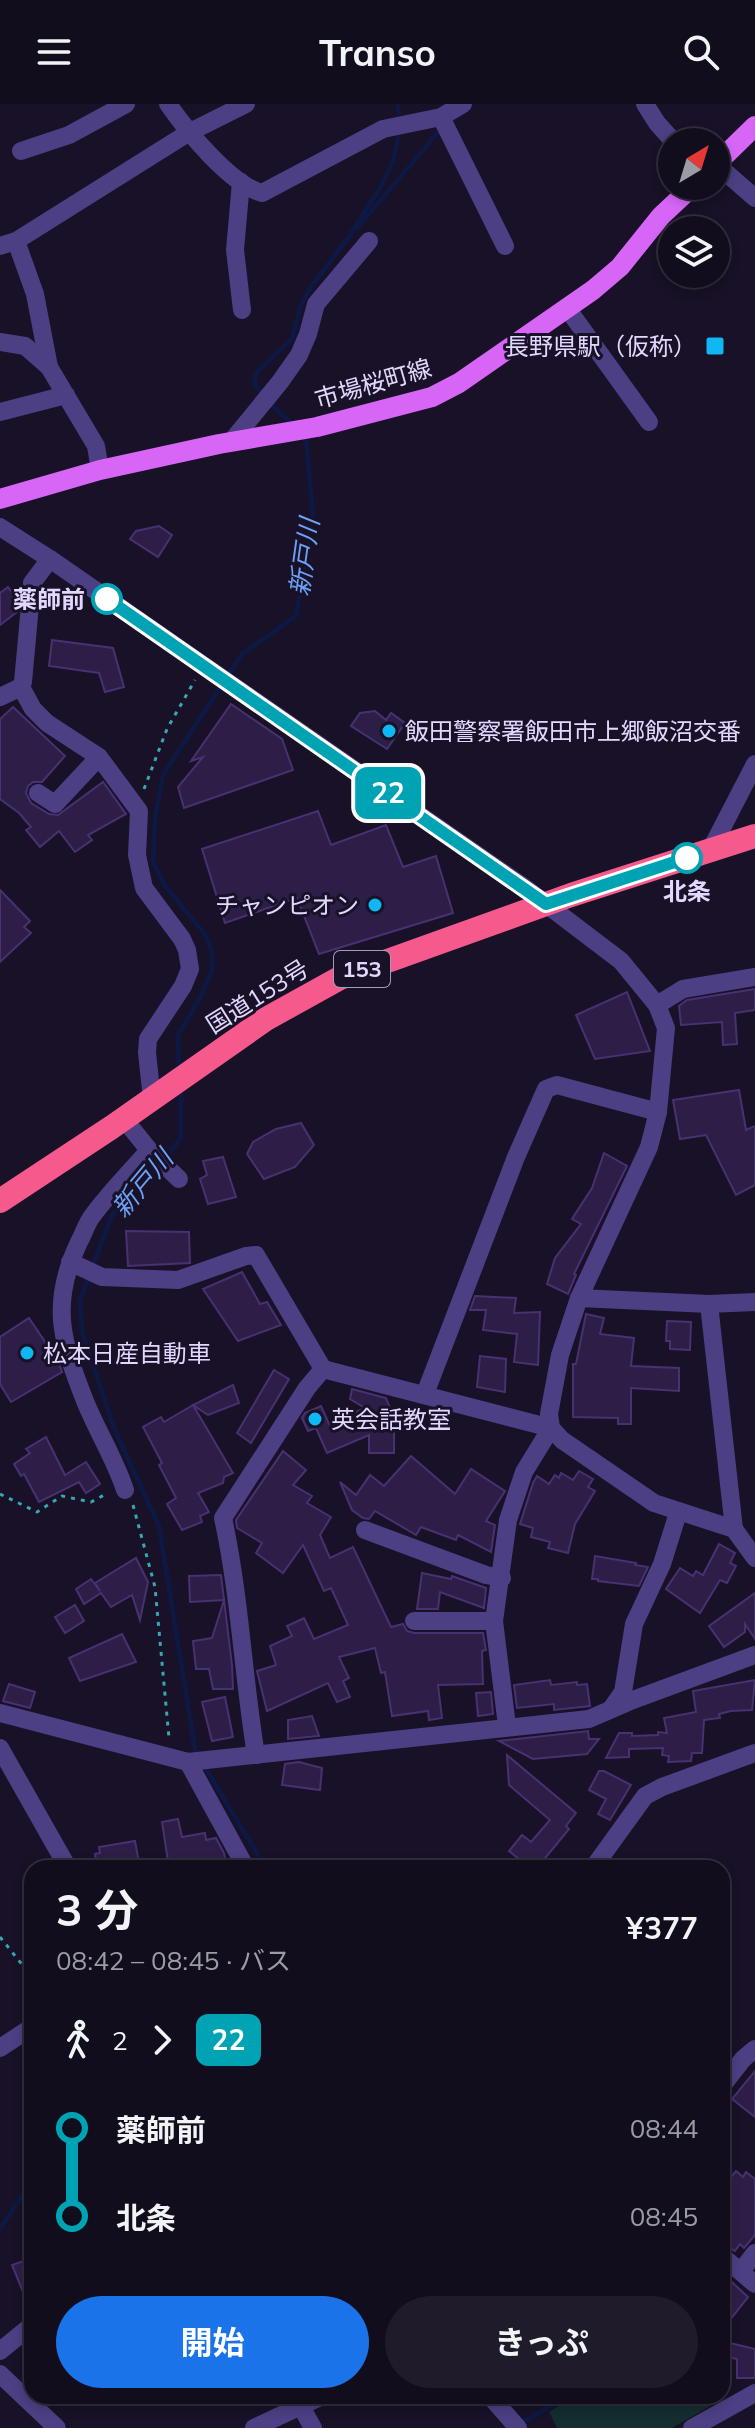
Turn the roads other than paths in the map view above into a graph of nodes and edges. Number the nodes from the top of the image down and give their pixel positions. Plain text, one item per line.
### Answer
1 (126, 104) edge
2 (168, 104) edge
3 (246, 104) edge
4 (463, 104) edge
5 (645, 104) edge
6 (441, 117) junction
7 (755, 126) edge
8 (661, 128) edge
9 (188, 133) junction
10 (730, 150) edge
11 (21, 151) dead end
12 (730, 176) edge
13 (241, 182) junction
14 (755, 198) edge
15 (678, 200) edge
16 (369, 241) dead end
17 (8, 243) edge
18 (505, 246) dead end
19 (567, 308) junction
20 (242, 310) dead end
21 (0, 342) edge
22 (49, 367) junction
23 (66, 395) junction
24 (0, 412) edge
25 (649, 422) dead end
26 (231, 442) junction
27 (100, 470) junction
28 (0, 499) edge
29 (0, 527) edge
30 (50, 559) junction
31 (21, 687) junction
32 (0, 697) edge
33 (99, 757) junction
34 (755, 764) edge
35 (38, 793) dead end
36 (755, 836) edge
37 (710, 851) junction
38 (546, 904) junction
39 (755, 977) edge
40 (657, 1005) junction
41 (157, 1095) junction
42 (658, 1112) junction
43 (124, 1119) junction
44 (152, 1152) junction
45 (175, 1174) dead end
46 (0, 1201) edge
47 (75, 1264) junction
48 (579, 1298) junction
49 (755, 1302) edge
50 (709, 1304) junction
51 (323, 1369) junction
52 (425, 1394) junction
53 (551, 1428) junction
54 (125, 1490) road end
55 (678, 1513) junction
56 (734, 1529) junction
57 (365, 1530) dead end
58 (755, 1558) edge
59 (502, 1578) junction
60 (414, 1621) dead end
61 (494, 1621) junction
62 (755, 1655) edge
63 (610, 1709) junction
64 (0, 1713) edge
65 (507, 1726) junction
66 (0, 1748) edge
67 (755, 1753) edge
68 (256, 1755) junction
69 (184, 1760) junction
70 (63, 1860) edge
71 (241, 1860) edge
72 (599, 1860) edge
73 (24, 2032) edge
74 (0, 2048) edge
75 (755, 2049) edge
76 (730, 2076) edge
77 (755, 2253) edge
78 (730, 2262) edge
79 (748, 2277) edge
80 (24, 2332) edge
81 (0, 2351) edge
82 (0, 2374) edge
83 (755, 2393) edge
84 (24, 2397) edge
85 (32, 2404) edge
86 (293, 2404) edge
87 (300, 2404) edge
88 (497, 2404) edge
89 (57, 2428) edge
90 (254, 2428) edge
91 (313, 2428) edge
92 (518, 2428) edge
93 (692, 2428) edge

1 - 11 street
2 - 9 street
3 - 9 street
4 - 6 street
5 - 8 street
6 - 13 street
6 - 18 street
7 - 10 main road
9 - 13 street
9 - 17 street
12 - 14 street
13 - 20 street
15 - 19 main road, 市場桜町線
16 - 26 street
17 - 22 street
19 - 25 street
19 - 26 main road, 市場桜町線
21 - 22 street
22 - 23 street
23 - 24 street
23 - 27 street
26 - 27 main road, 市場桜町線
27 - 28 main road, 市場桜町線
29 - 30 street
30 - 31 street
30 - 38 street
31 - 32 street
31 - 33 street
33 - 35 street
33 - 41 street
34 - 37 street
36 - 37 highway, 国道153号 / 153
37 - 38 highway, 国道153号 / 153
38 - 40 street
38 - 41 highway, 国道153号 / 153
39 - 40 street
40 - 42 street
41 - 43 highway, 国道153号 / 153
42 - 48 street
42 - 52 street
43 - 44 street
43 - 46 highway, 国道153号 / 153
44 - 45 street
44 - 47 street
47 - 51 street
47 - 54 street
48 - 50 street
48 - 53 street
49 - 50 street
50 - 56 street
51 - 52 street
51 - 68 street
52 - 53 street
53 - 55 street
53 - 59 street
55 - 56 street
55 - 63 street
56 - 58 street
57 - 59 street
59 - 61 street
60 - 61 street
61 - 65 street
62 - 63 street
63 - 65 street
64 - 69 street
65 - 68 street
66 - 70 street
67 - 72 street
68 - 69 street
69 - 71 street
73 - 74 street
75 - 76 street
77 - 79 street
78 - 79 street
80 - 81 street
82 - 84 street
83 - 93 street
85 - 89 street
86 - 90 street
87 - 91 street
88 - 92 street

